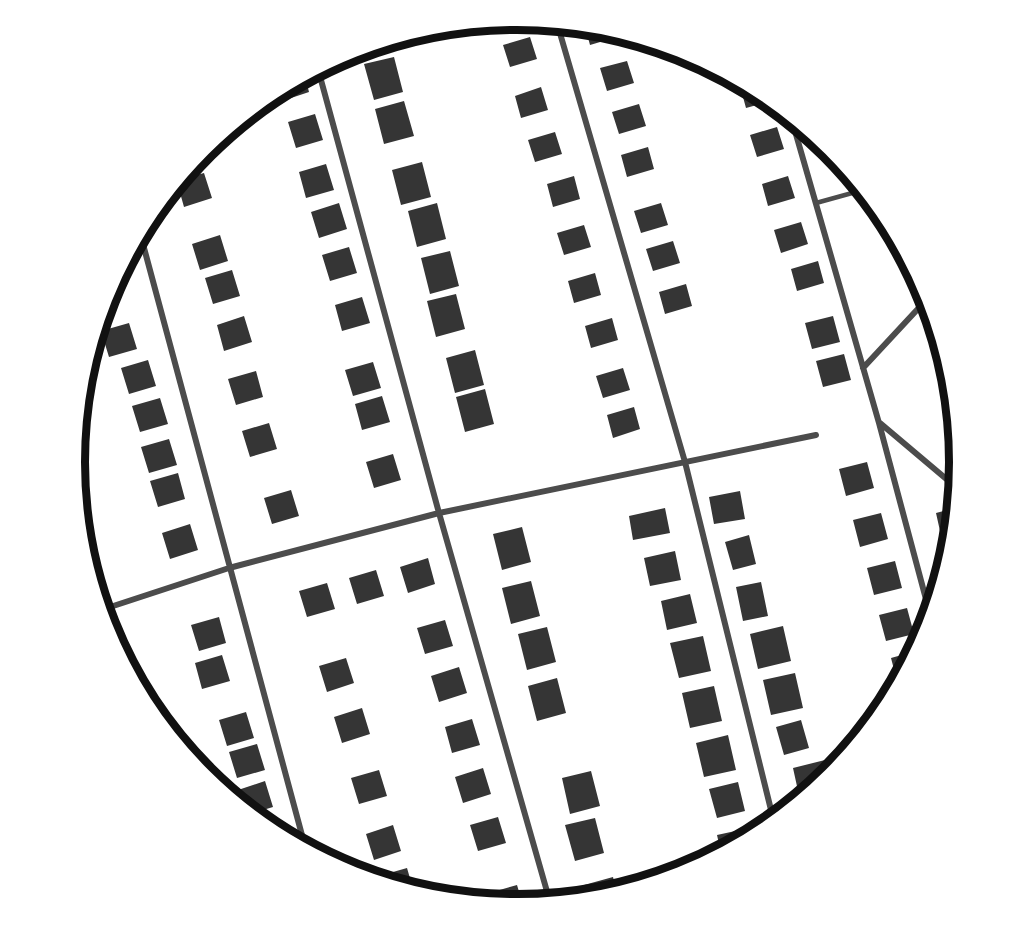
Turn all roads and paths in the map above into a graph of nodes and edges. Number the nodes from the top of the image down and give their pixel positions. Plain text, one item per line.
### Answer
1 (560, 33) edge
2 (320, 78) edge
3 (794, 131) edge
4 (854, 191) edge
5 (816, 203) junction
6 (143, 244) edge
7 (920, 306) edge
8 (863, 368) junction
9 (879, 423) junction
10 (816, 435) dead end
11 (685, 462) junction
12 (949, 482) edge
13 (440, 513) junction
14 (230, 568) junction
15 (927, 602) edge
16 (109, 607) edge
17 (772, 812) edge
18 (303, 838) edge
19 (548, 894) edge

1 - 11 street
2 - 13 street
3 - 5 street
4 - 5 lane
5 - 8 street
6 - 14 street
7 - 8 street
8 - 9 street
9 - 12 street
9 - 15 street
10 - 11 street
11 - 13 street
11 - 17 street
13 - 14 street
13 - 19 street
14 - 16 street
14 - 18 street

